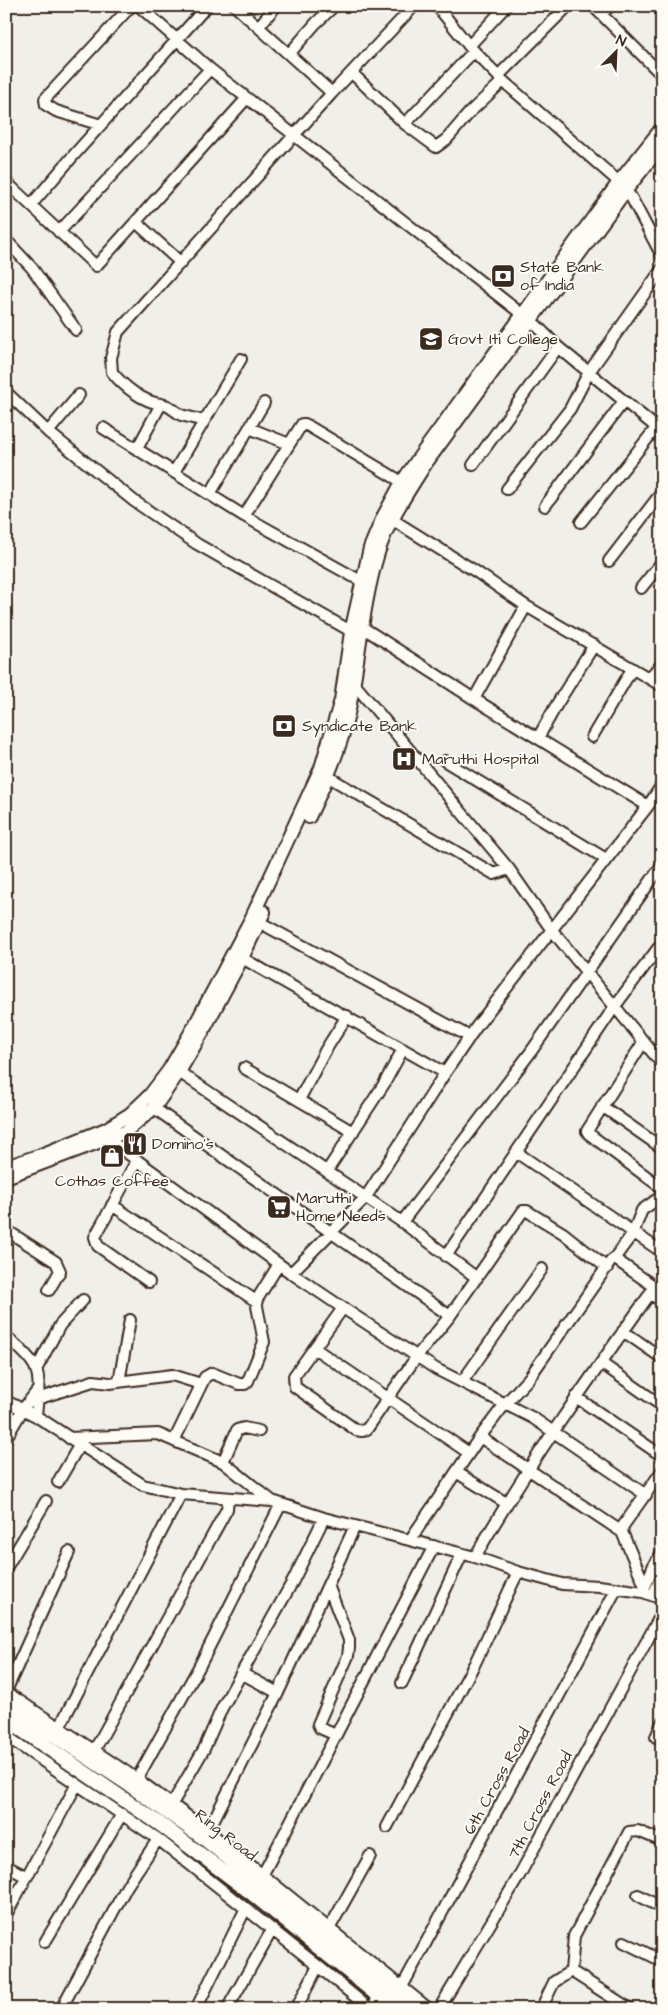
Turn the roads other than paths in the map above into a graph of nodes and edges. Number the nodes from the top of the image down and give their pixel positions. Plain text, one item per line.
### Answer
1 (131, 6) edge
2 (139, 6) edge
3 (207, 6) edge
4 (235, 6) edge
5 (276, 6) edge
6 (334, 6) edge
7 (414, 6) edge
8 (437, 6) edge
9 (506, 6) edge
10 (568, 6) edge
11 (593, 6) edge
12 (610, 6) edge
13 (601, 14) junction
14 (258, 26) junction
15 (177, 40) junction
16 (471, 49) junction
17 (289, 54) junction
18 (210, 69) junction
19 (352, 73) junction
20 (662, 75) edge
21 (500, 78) junction
22 (332, 94) junction
23 (247, 98) junction
24 (405, 124) junction
25 (101, 125) junction
26 (662, 128) edge
27 (294, 136) junction
28 (662, 145) edge
29 (6, 182) edge
30 (623, 186) junction
31 (31, 205) junction
32 (136, 222) junction
33 (59, 232) junction
34 (6, 240) edge
35 (662, 256) edge
36 (181, 263) junction
37 (662, 269) edge
38 (527, 318) junction
39 (76, 330) dead end
40 (558, 347) junction
41 (240, 359) dead end
42 (589, 372) junction
43 (6, 392) edge
44 (79, 395) dead end
45 (624, 401) junction
46 (264, 403) dead end
47 (161, 404) junction
48 (204, 421) junction
49 (103, 428) dead end
50 (249, 428) junction
51 (659, 430) edge
52 (48, 432) junction
53 (289, 444) junction
54 (137, 449) junction
55 (473, 464) dead end
56 (174, 472) junction
57 (402, 482) junction
58 (507, 489) dead end
59 (662, 492) edge
60 (210, 494) junction
61 (545, 506) dead end
62 (244, 516) junction
63 (393, 520) junction
64 (581, 522) dead end
65 (609, 561) dead end
66 (662, 562) edge
67 (361, 581) junction
68 (641, 588) dead end
69 (526, 606) junction
70 (358, 632) junction
71 (594, 645) junction
72 (662, 664) edge
73 (632, 669) junction
74 (649, 678) junction
75 (349, 679) junction
76 (662, 686) edge
77 (474, 699) junction
78 (592, 737) dead end
79 (538, 738) junction
80 (445, 761) dead end
81 (328, 776) junction
82 (662, 785) edge
83 (648, 806) junction
84 (606, 859) junction
85 (662, 865) edge
86 (509, 869) junction
87 (259, 922) junction
88 (551, 929) junction
89 (662, 943) edge
90 (242, 958) junction
91 (586, 972) junction
92 (614, 1006) junction
93 (347, 1016) junction
94 (470, 1037) junction
95 (644, 1041) junction
96 (404, 1049) junction
97 (660, 1059) edge
98 (244, 1068) dead end
99 (179, 1072) junction
100 (445, 1073) junction
101 (299, 1100) junction
102 (602, 1106) junction
103 (154, 1108) junction
104 (353, 1132) junction
105 (108, 1139) junction
106 (662, 1148) edge
107 (516, 1152) junction
108 (137, 1160) junction
109 (6, 1166) edge
110 (327, 1171) junction
111 (6, 1177) edge
112 (662, 1188) edge
113 (662, 1196) edge
114 (366, 1197) junction
115 (112, 1205) junction
116 (402, 1222) junction
117 (6, 1230) edge
118 (633, 1233) junction
119 (331, 1234) junction
120 (662, 1252) edge
121 (446, 1256) junction
122 (279, 1264) junction
123 (610, 1264) junction
124 (542, 1268) dead end
125 (291, 1273) junction
126 (662, 1277) edge
127 (477, 1278) junction
128 (149, 1282) dead end
129 (49, 1290) dead end
130 (652, 1290) junction
131 (83, 1300) dead end
132 (256, 1301) junction
133 (662, 1302) edge
134 (343, 1308) junction
135 (450, 1316) junction
136 (130, 1320) dead end
137 (623, 1331) junction
138 (6, 1336) edge
139 (314, 1348) junction
140 (417, 1356) junction
141 (662, 1358) edge
142 (601, 1363) junction
143 (36, 1370) junction
144 (119, 1382) junction
145 (462, 1382) junction
146 (201, 1384) junction
147 (37, 1395) junction
148 (576, 1397) junction
149 (388, 1398) junction
150 (6, 1401) edge
151 (505, 1404) junction
152 (662, 1406) edge
153 (23, 1409) junction
154 (36, 1416) junction
155 (552, 1431) junction
156 (259, 1432) dead end
157 (480, 1437) junction
158 (6, 1438) edge
159 (69, 1438) junction
160 (174, 1441) junction
161 (80, 1444) junction
162 (469, 1453) junction
163 (662, 1456) edge
164 (223, 1462) junction
165 (530, 1469) junction
166 (662, 1471) edge
167 (456, 1472) junction
168 (58, 1482) dead end
169 (181, 1494) junction
170 (646, 1495) junction
171 (228, 1499) junction
172 (46, 1501) dead end
173 (276, 1502) junction
174 (506, 1503) junction
175 (324, 1518) junction
176 (355, 1526) junction
177 (622, 1532) junction
178 (410, 1540) junction
179 (434, 1546) junction
180 (69, 1552) dead end
181 (662, 1553) edge
182 (462, 1554) junction
183 (475, 1557) junction
184 (6, 1568) edge
185 (518, 1572) junction
186 (662, 1575) edge
187 (328, 1585) junction
188 (617, 1588) junction
189 (644, 1589) junction
190 (658, 1597) edge
191 (662, 1613) edge
192 (241, 1673) junction
193 (402, 1683) dead end
194 (6, 1691) edge
195 (278, 1693) junction
196 (6, 1703) edge
197 (6, 1719) edge
198 (662, 1723) edge
199 (59, 1728) junction
200 (336, 1735) junction
201 (6, 1736) edge
202 (656, 1737) dead end
203 (94, 1751) junction
204 (137, 1780) junction
205 (77, 1784) junction
206 (172, 1804) junction
207 (122, 1814) junction
208 (387, 1827) dead end
209 (206, 1835) junction
210 (158, 1839) junction
211 (662, 1841) edge
212 (197, 1851) junction
213 (370, 1856) dead end
214 (187, 1862) junction
215 (6, 1866) edge
216 (262, 1874) junction
217 (27, 1876) junction
218 (638, 1894) dead end
219 (246, 1908) junction
220 (662, 1908) edge
221 (6, 1915) edge
222 (329, 1929) junction
223 (272, 1930) junction
224 (45, 1942) dead end
225 (624, 1942) dead end
226 (662, 1961) edge
227 (318, 1966) junction
228 (571, 1971) junction
229 (402, 1987) junction
230 (375, 2005) edge
231 (61, 2009) edge
232 (196, 2009) edge
233 (227, 2009) edge
234 (296, 2009) edge
235 (395, 2009) edge
236 (415, 2009) edge
237 (429, 2009) edge
238 (439, 2009) edge
239 (541, 2009) edge
240 (630, 2009) edge

1 - 25 street
2 - 15 street
3 - 15 street
4 - 14 street
5 - 14 street
6 - 17 street
7 - 19 street
8 - 16 street
9 - 16 street
10 - 21 street
11 - 13 street
12 - 13 street
13 - 20 street
14 - 17 street
15 - 18 street
15 - 25 street
16 - 21 street
16 - 24 street
17 - 22 street
18 - 23 street
18 - 33 street
19 - 22 street
19 - 24 street
21 - 24 street
21 - 30 street
22 - 27 street
23 - 27 street
23 - 32 street
25 - 31 street
26 - 30 main road
27 - 36 street
27 - 38 street
28 - 30 main road
29 - 31 street
30 - 35 street
30 - 38 main road
31 - 33 street
32 - 33 street
32 - 36 street
34 - 39 street
36 - 47 street
37 - 42 street
38 - 40 street
38 - 57 main road
38 - 63 main road
40 - 42 street
40 - 55 street
41 - 48 street
42 - 45 street
42 - 58 street
43 - 52 street
44 - 52 street
45 - 51 street
45 - 61 street
46 - 50 street
47 - 48 street
47 - 54 street
48 - 56 street
49 - 54 street
50 - 53 street
50 - 60 street
51 - 64 street
52 - 70 street
53 - 57 street
53 - 62 street
54 - 56 street
56 - 60 street
57 - 67 main road
59 - 65 street
60 - 62 street
62 - 67 street
63 - 69 street
63 - 70 main road
66 - 68 street
67 - 70 main road
69 - 71 street
69 - 77 street
70 - 75 main road
70 - 77 street
71 - 73 street
71 - 79 street
72 - 74 street
73 - 74 street
73 - 78 street
74 - 76 street
75 - 81 main road
75 - 86 street
75 - 109 main road
77 - 79 street
79 - 83 street
80 - 84 street
81 - 86 street
81 - 87 main road
82 - 83 street
83 - 84 street
84 - 88 street
85 - 91 street
86 - 88 street
87 - 90 main road
87 - 94 street
88 - 91 street
88 - 94 street
89 - 92 street
90 - 93 street
90 - 99 main road
91 - 92 street
91 - 116 street
92 - 95 street
92 - 107 street
93 - 96 street
93 - 101 street
94 - 100 street
95 - 97 street
95 - 102 street
96 - 100 street
96 - 104 street
98 - 101 street
99 - 103 main road
99 - 110 street
100 - 114 street
101 - 104 street
102 - 106 street
102 - 112 street
103 - 105 main road
103 - 119 street
104 - 110 street
105 - 108 street
105 - 111 main road
107 - 118 street
107 - 121 street
108 - 115 street
108 - 122 street
110 - 114 street
113 - 118 street
114 - 116 street
114 - 119 street
115 - 128 street
115 - 132 street
116 - 121 street
117 - 129 street
118 - 120 street
118 - 123 street
119 - 125 street
119 - 135 street
121 - 127 street
122 - 125 street
122 - 132 street
123 - 127 street
123 - 130 street
123 - 151 street
124 - 145 street
125 - 134 street
126 - 130 street
127 - 135 street
130 - 133 street
130 - 137 street
131 - 143 street
132 - 146 street
134 - 139 street
134 - 140 street
135 - 140 street
136 - 144 street
137 - 141 street
137 - 142 street
138 - 143 street
139 - 149 street
139 - 149 street
140 - 145 street
140 - 149 street
142 - 148 street
142 - 152 street
143 - 147 street
144 - 146 street
144 - 147 street
145 - 151 street
146 - 160 street
147 - 153 street
147 - 154 street
148 - 155 street
148 - 163 street
149 - 162 street
150 - 153 street
151 - 155 street
151 - 157 street
153 - 154 street
153 - 158 street
154 - 159 street
155 - 165 street
155 - 170 street
156 - 164 street
157 - 162 street
157 - 165 street
159 - 160 street
159 - 161 street
160 - 164 street
161 - 168 street
161 - 169 street
162 - 167 street
164 - 173 street
165 - 174 street
165 - 177 street
166 - 170 street
167 - 174 street
167 - 178 street
169 - 171 street
169 - 199 street
170 - 177 street
171 - 173 street
171 - 203 street
172 - 184 street
173 - 175 street
173 - 204 street
174 - 183 street
175 - 176 street
175 - 192 street
176 - 178 street
176 - 187 street
177 - 189 street
178 - 179 street
179 - 182 street
179 - 200 street
180 - 194 street
181 - 189 street
182 - 183 street
182 - 193 street
183 - 185 street
185 - 188 street
185 - 208 street
186 - 190 street
187 - 195 street
187 - 200 street
188 - 189 street
188 - 229 street, 6th Cross Road
189 - 190 street
191 - 238 street, 7th Cross Road
192 - 195 street
192 - 206 street
194 - 199 street
195 - 209 street
196 - 209 highway, Ring Road
197 - 212 highway, Ring Road
198 - 202 street
199 - 203 street
200 - 216 street
201 - 205 street
203 - 204 street
204 - 206 street
205 - 207 street
205 - 217 street
206 - 209 street
207 - 210 street
207 - 224 street
209 - 216 street
209 - 236 highway, Ring Road
210 - 214 street
210 - 231 street
211 - 228 street
212 - 214 highway
212 - 230 highway, Ring Road
213 - 222 street
214 - 219 street
215 - 217 street
216 - 222 street
217 - 221 street
218 - 220 street
219 - 223 street
219 - 232 street
222 - 229 street
223 - 227 street
223 - 233 street
225 - 226 street
227 - 230 street
227 - 234 street
228 - 239 street
228 - 240 street
229 - 237 street
230 - 235 highway, Ring Road

